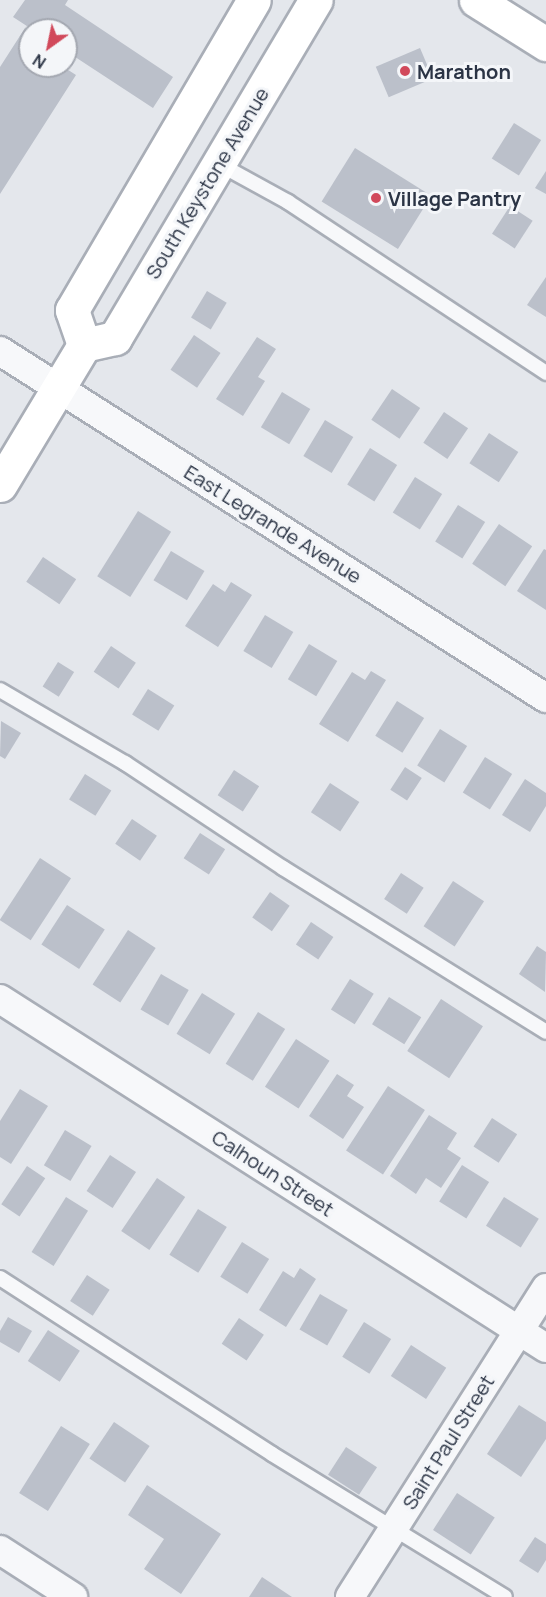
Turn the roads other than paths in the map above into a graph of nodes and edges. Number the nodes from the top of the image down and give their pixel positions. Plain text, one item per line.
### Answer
1 (255, 0) edge
2 (316, 0) edge
3 (476, 0) edge
4 (546, 44) edge
5 (219, 164) junction
6 (84, 345) junction
7 (0, 351) edge
8 (546, 373) edge
9 (59, 388) junction
10 (0, 485) edge
11 (0, 690) edge
12 (546, 698) edge
13 (0, 999) edge
14 (546, 1032) edge
15 (0, 1278) edge
16 (546, 1288) edge
17 (519, 1330) junction
18 (546, 1348) edge
19 (393, 1528) junction
20 (0, 1550) edge
21 (74, 1597) edge
22 (350, 1597) edge
23 (505, 1597) edge

1 - 6 main road
2 - 5 main road, South Keystone Avenue
3 - 4 main road
5 - 6 main road, South Keystone Avenue
5 - 8 lane
6 - 9 main road
7 - 9 street, East Legrande Avenue
9 - 10 main road
9 - 12 street, East Legrande Avenue
11 - 14 lane
13 - 17 street, Calhoun Street
15 - 19 lane
16 - 17 street, Saint Paul Street
17 - 18 street, Calhoun Street
17 - 19 street, Saint Paul Street
19 - 22 street, Saint Paul Street
19 - 23 lane
20 - 21 street

